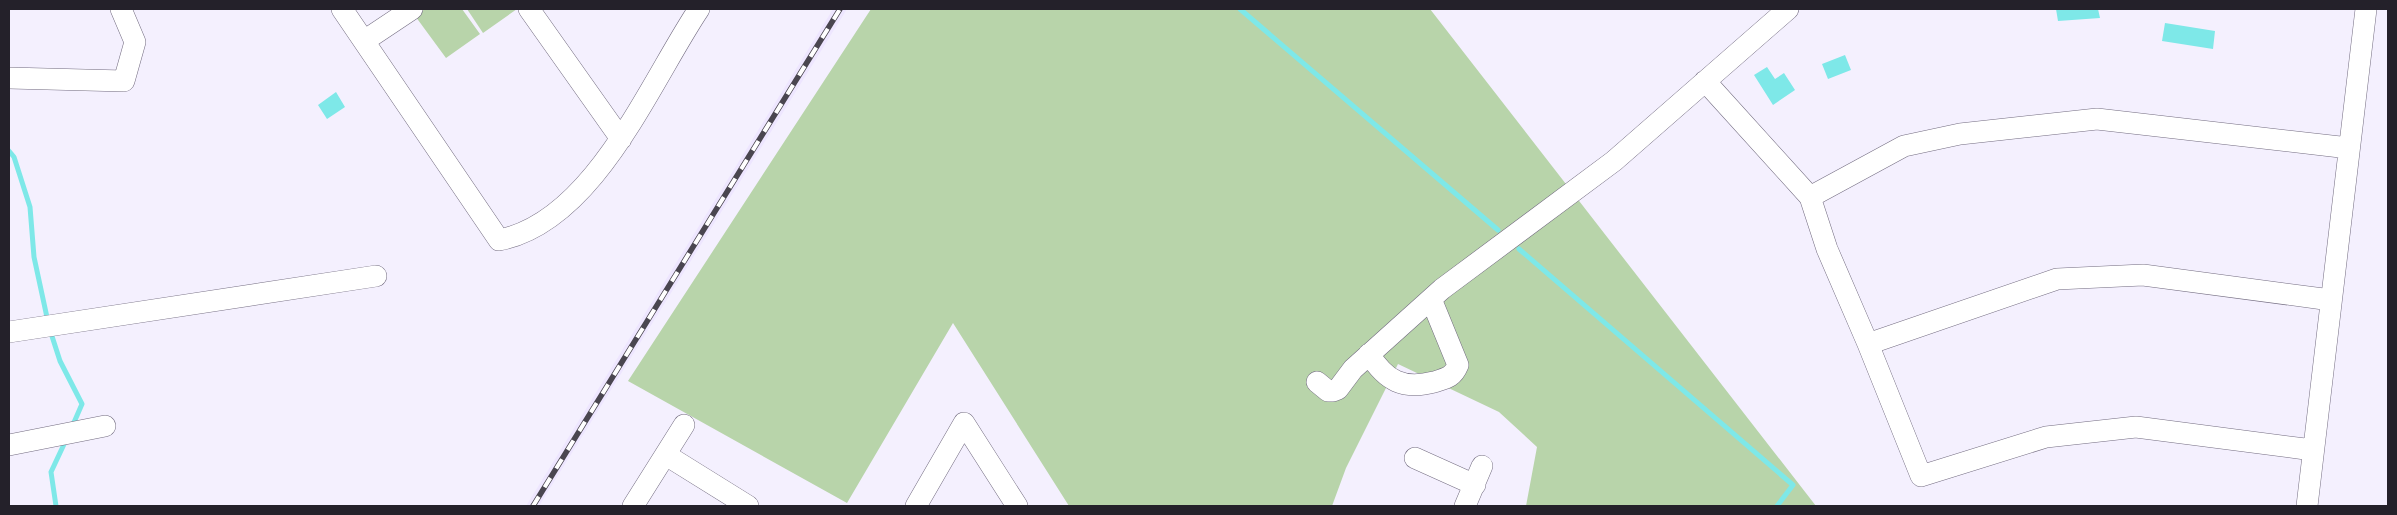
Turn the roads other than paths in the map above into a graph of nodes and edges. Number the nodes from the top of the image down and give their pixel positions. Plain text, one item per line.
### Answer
1 (121, 9) edge
2 (342, 9) edge
3 (412, 9) edge
4 (529, 9) edge
5 (1788, 9) edge
6 (2366, 9) edge
7 (689, 12) edge
8 (364, 41) junction
9 (9, 78) edge
10 (1705, 81) junction
11 (621, 139) junction
12 (2349, 148) junction
13 (1810, 197) junction
14 (376, 276) dead end
15 (1430, 299) junction
16 (2331, 300) junction
17 (9, 332) edge
18 (1868, 344) junction
19 (1369, 354) junction
20 (1317, 382) dead end
21 (684, 425) dead end
22 (105, 426) dead end
23 (9, 445) edge
24 (2313, 450) junction
25 (666, 454) junction
26 (1415, 458) dead end
27 (633, 506) edge
28 (748, 506) edge
29 (916, 506) edge
30 (1017, 506) edge
31 (1465, 506) edge
32 (2307, 506) edge

1 - 9 street
2 - 8 street
3 - 8 street
4 - 11 street
5 - 10 street
6 - 12 street
7 - 11 street
8 - 11 street
10 - 13 street
10 - 15 street
12 - 13 street
12 - 16 street
13 - 18 street
14 - 17 street
15 - 19 street
15 - 19 street
16 - 18 street
16 - 24 street
18 - 24 street
19 - 20 street
21 - 25 street
22 - 23 street
24 - 32 street
25 - 27 street
25 - 28 street
26 - 31 street
29 - 30 street

